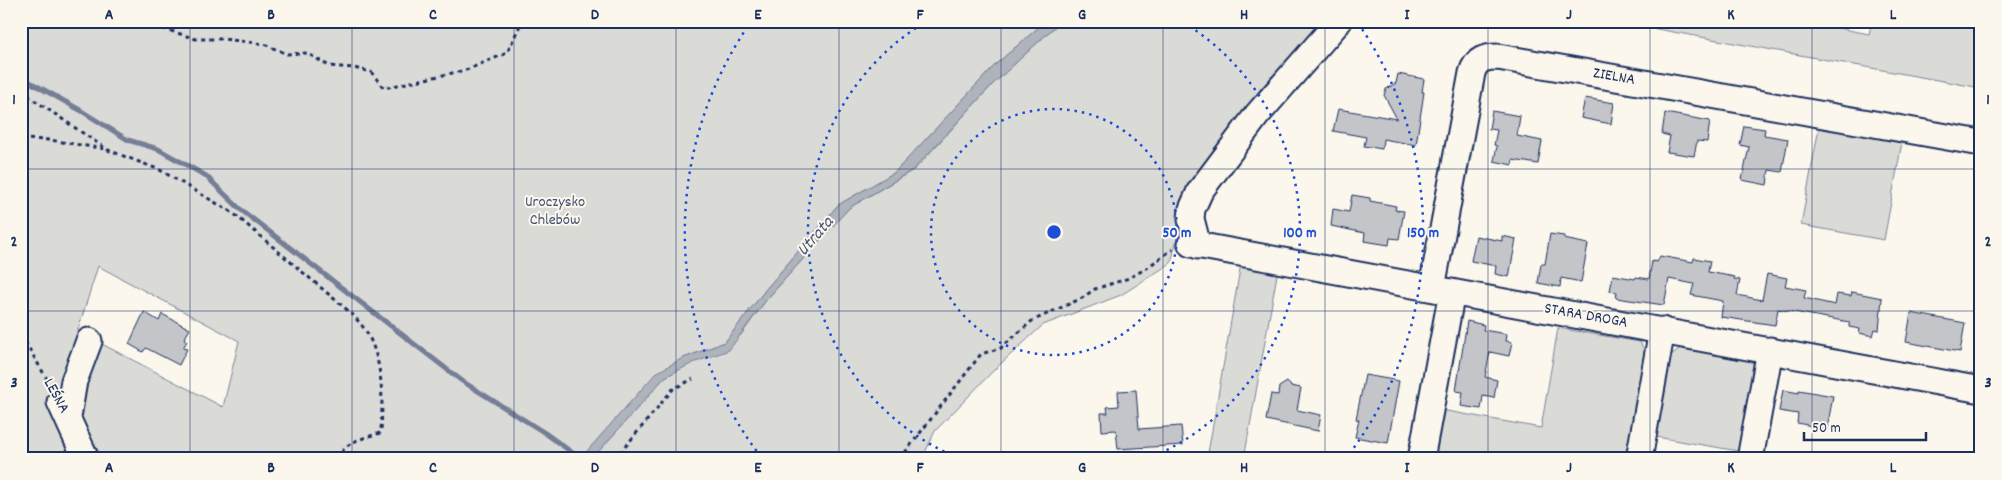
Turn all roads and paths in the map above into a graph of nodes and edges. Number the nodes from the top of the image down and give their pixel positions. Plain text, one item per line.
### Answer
1 (140, 21) edge
2 (154, 21) edge
3 (522, 21) edge
4 (1339, 21) edge
5 (152, 26) junction
6 (21, 91) edge
7 (21, 139) edge
8 (1981, 143) edge
9 (108, 150) junction
10 (1194, 242) junction
11 (1442, 290) junction
12 (1662, 330) junction
13 (21, 334) edge
14 (89, 341) dead end
15 (1770, 350) junction
16 (694, 378) dead end
17 (1981, 390) edge
18 (63, 408) junction
19 (86, 459) edge
20 (339, 459) edge
21 (615, 459) edge
22 (900, 459) edge
23 (1421, 459) edge
24 (1639, 459) edge
25 (1750, 459) edge

1 - 5 path
2 - 5 path
3 - 5 path
4 - 10 street
6 - 9 path
7 - 9 path
8 - 11 street, ZIELNA
9 - 20 path
10 - 11 street, STARA DROGA
10 - 22 path
11 - 12 street, STARA DROGA
11 - 23 street, ZIELNA
12 - 15 street, STARA DROGA
12 - 24 street
13 - 18 path, LEŚNA
14 - 18 street
15 - 17 street, STARA DROGA
15 - 25 street
16 - 21 path
18 - 19 street, LEŚNA

